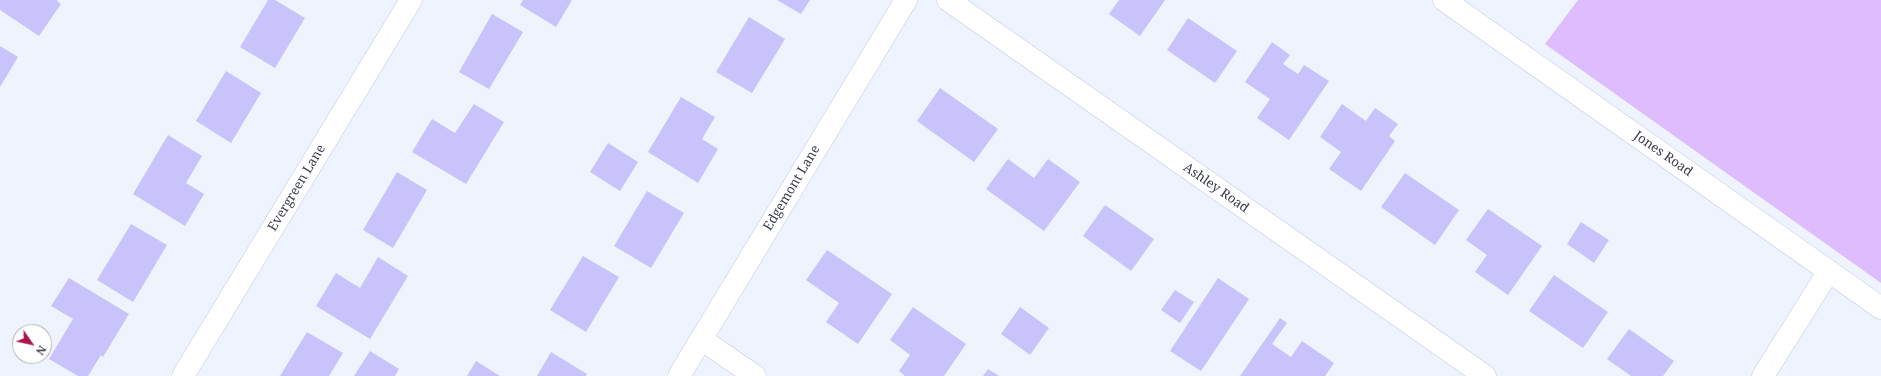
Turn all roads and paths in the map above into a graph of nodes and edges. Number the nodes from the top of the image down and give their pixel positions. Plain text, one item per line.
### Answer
1 (411, 0) edge
2 (906, 0) edge
3 (948, 0) edge
4 (1444, 0) edge
5 (1829, 271) junction
6 (1881, 308) edge
7 (701, 340) junction
8 (183, 376) edge
9 (679, 376) edge
10 (755, 376) edge
11 (1485, 376) edge
12 (1764, 376) edge

1 - 8 street, Evergreen Lane
2 - 7 street, Edgemont Lane
3 - 11 street, Ashley Road
4 - 5 street, Jones Road
5 - 6 street, Jones Road
5 - 12 street
7 - 9 street, Edgemont Lane
7 - 10 street

